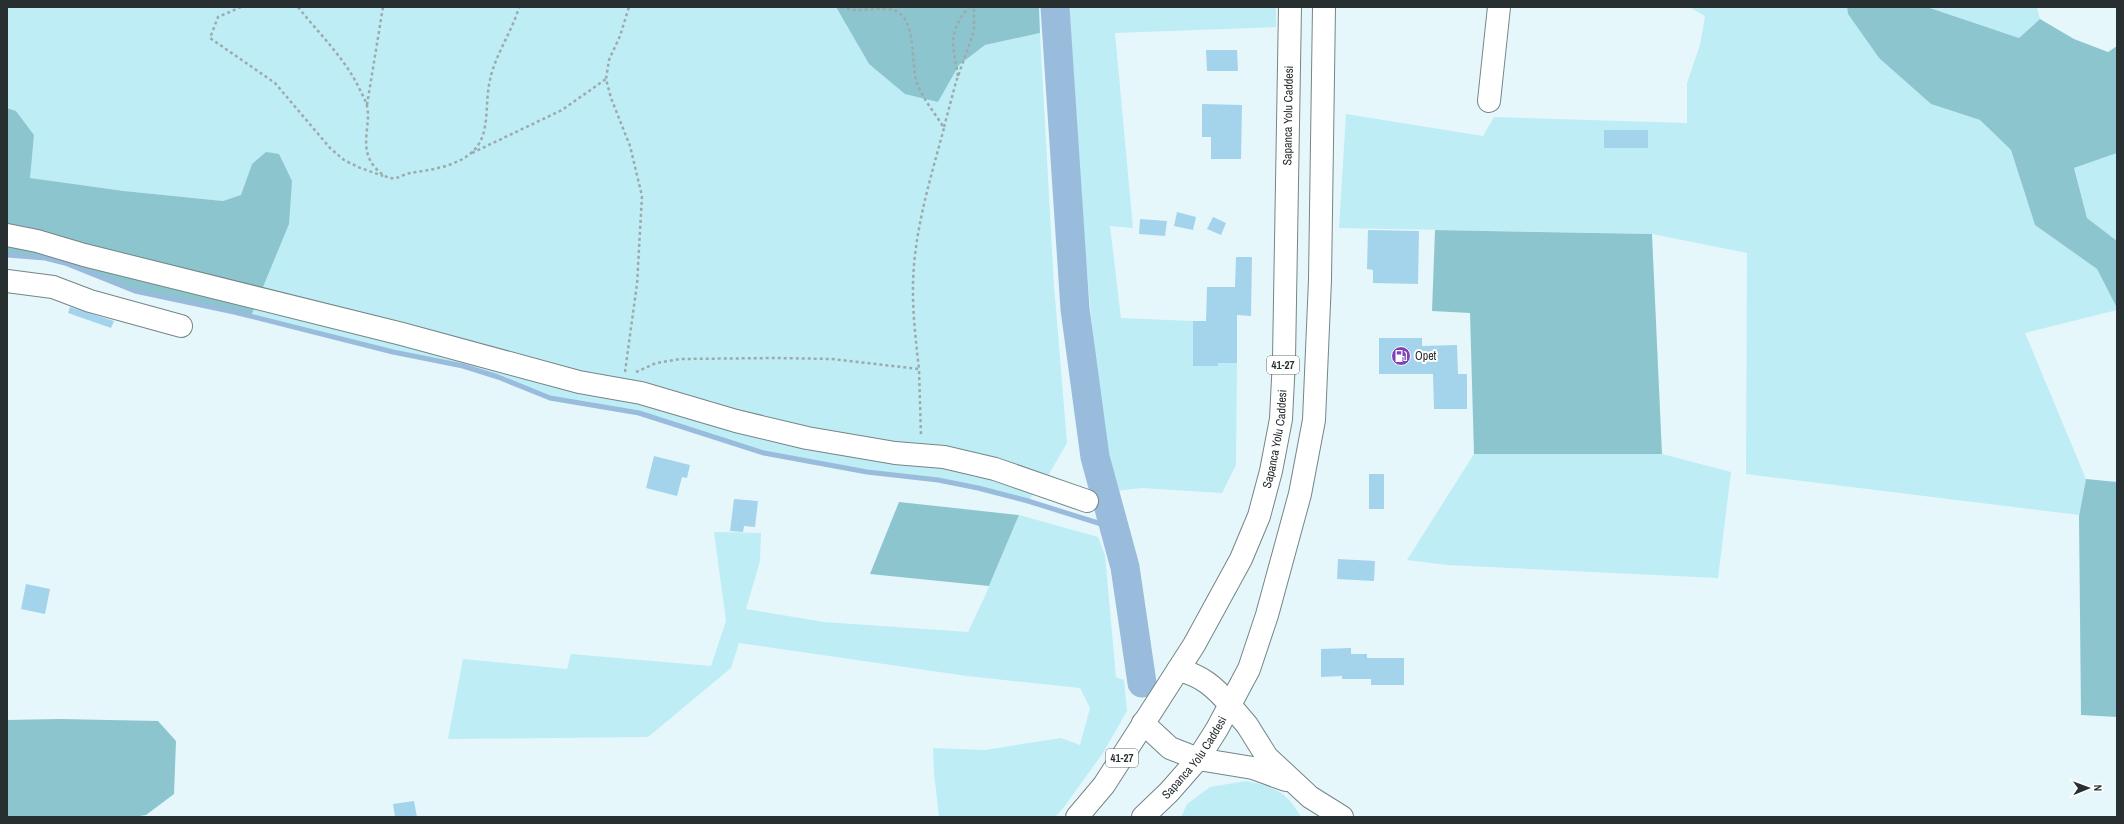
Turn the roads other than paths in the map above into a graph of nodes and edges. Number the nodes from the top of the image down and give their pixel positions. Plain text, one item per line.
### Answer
1 (1290, 7) edge
2 (1324, 7) edge
3 (1499, 7) edge
4 (1489, 101) dead end
5 (7, 235) edge
6 (7, 281) edge
7 (181, 326) dead end
8 (1087, 501) dead end
9 (1178, 670) junction
10 (1230, 705) junction
11 (1144, 723) junction
12 (1198, 759) junction
13 (1292, 782) junction
14 (1310, 797) junction
15 (1077, 817) edge
16 (1143, 817) edge
17 (1318, 817) edge
18 (1342, 817) edge

1 - 9 main road, Sapanca Yolu Caddesi / 41-27
2 - 10 main road, Sapanca Yolu Caddesi
3 - 4 main road
5 - 8 main road
6 - 7 main road
9 - 10 main road
9 - 11 main road, Sapanca Yolu Caddesi / 41-27
10 - 12 main road, Sapanca Yolu Caddesi
10 - 13 main road
11 - 12 main road
11 - 15 main road, Sapanca Yolu Caddesi / 41-27
12 - 13 main road
12 - 16 main road, Sapanca Yolu Caddesi
13 - 14 main road
14 - 17 main road
14 - 18 main road

